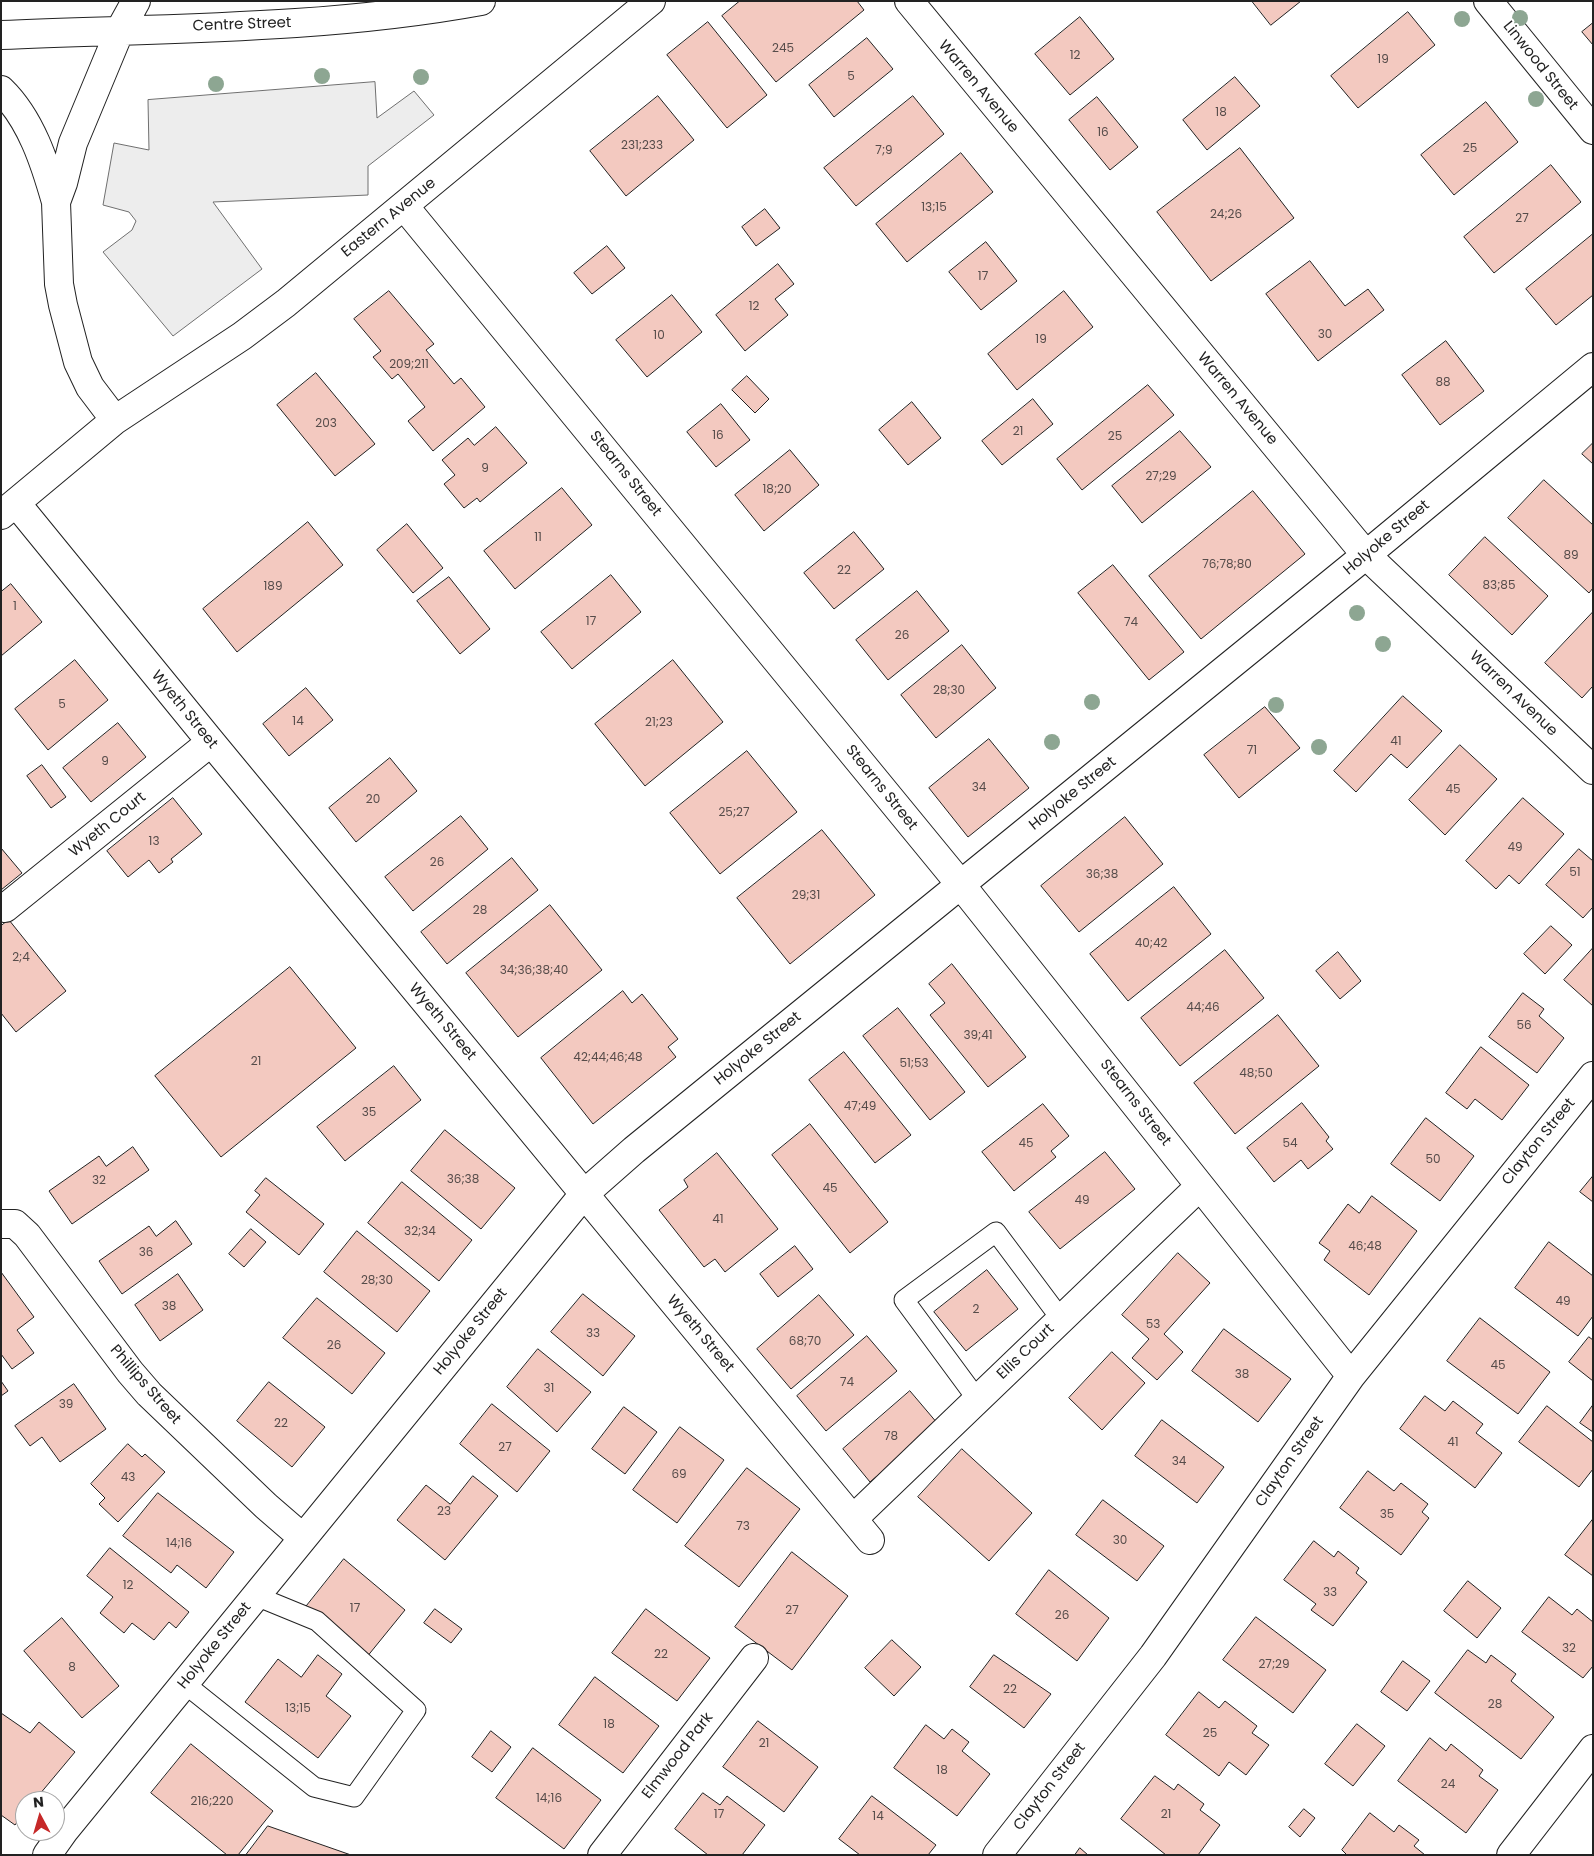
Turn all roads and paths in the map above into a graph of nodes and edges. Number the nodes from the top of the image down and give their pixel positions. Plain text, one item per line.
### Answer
1 (136, 1) edge
2 (481, 1) edge
3 (651, 1) edge
4 (909, 1) edge
5 (1488, 1) edge
6 (120, 30) junction
7 (1, 35) edge
8 (1, 90) edge
9 (1593, 130) edge
10 (56, 202) junction
11 (404, 206) junction
12 (1593, 367) edge
13 (115, 420) junction
14 (9, 509) edge
15 (1366, 555) junction
16 (211, 742) junction
17 (1593, 770) edge
18 (960, 885) junction
19 (6, 908) dead end
20 (1593, 1076) edge
21 (1200, 1186) junction
22 (584, 1194) junction
23 (1, 1224) edge
24 (1061, 1319) junction
25 (1351, 1376) junction
26 (978, 1399) junction
27 (853, 1519) junction
28 (303, 1538) junction
29 (870, 1540) dead end
30 (256, 1596) junction
31 (754, 1658) dead end
32 (185, 1684) junction
33 (1593, 1748) edge
34 (48, 1855) edge
35 (602, 1855) edge
36 (996, 1855) edge
37 (1510, 1855) edge

1 - 6 street
2 - 6 street, Centre Street
3 - 11 street, Eastern Avenue
4 - 15 street, Warren Avenue
5 - 9 street, Linwood Street
6 - 7 street, Centre Street
6 - 10 street
8 - 10 street
10 - 13 street
11 - 13 street, Eastern Avenue
11 - 18 street, Stearns Street
12 - 15 street, Holyoke Street
13 - 14 street, Eastern Avenue
14 - 16 street, Wyeth Street
15 - 17 street, Warren Avenue
15 - 18 street, Holyoke Street
16 - 19 street, Wyeth Court
16 - 22 street, Wyeth Street
18 - 21 street, Stearns Street
18 - 22 street, Holyoke Street
20 - 25 street, Clayton Street
21 - 24 street, Ellis Court
21 - 25 street, Stearns Street
22 - 27 street, Wyeth Street
22 - 28 street, Holyoke Street
23 - 28 street, Phillips Street
24 - 26 street, Ellis Court
24 - 26 lane
25 - 36 street, Clayton Street
26 - 27 street, Ellis Court
27 - 29 street, Wyeth Street
28 - 30 street, Holyoke Street
30 - 32 street, Holyoke Street
30 - 32 lane
31 - 35 street, Elmwood Park
32 - 34 street, Holyoke Street
33 - 37 street

